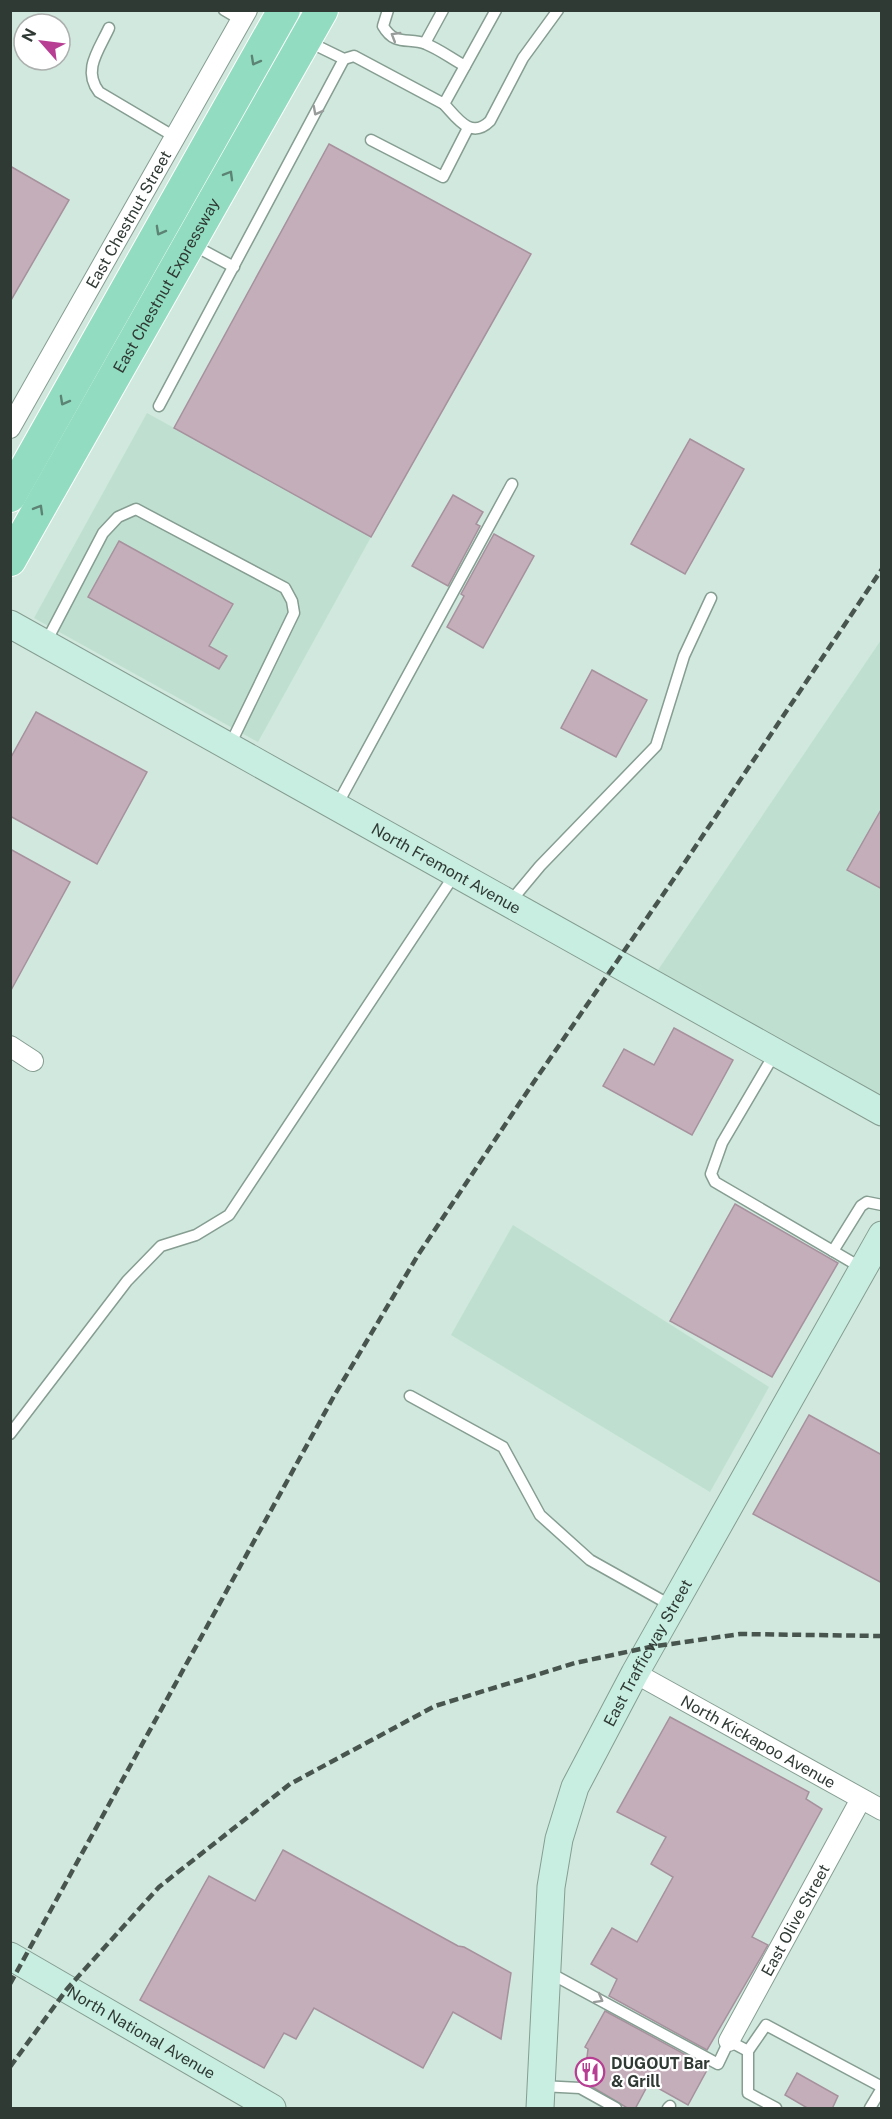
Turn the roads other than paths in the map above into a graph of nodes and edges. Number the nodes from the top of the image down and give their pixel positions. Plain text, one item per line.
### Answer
1 (224, 10) edge
2 (284, 10) edge
3 (322, 10) edge
4 (388, 10) edge
5 (443, 10) edge
6 (496, 10) edge
7 (558, 10) edge
8 (244, 15) edge
9 (109, 28) dead end
10 (305, 40) junction
11 (425, 43) junction
12 (344, 59) junction
13 (465, 66) junction
14 (444, 104) junction
15 (468, 128) junction
16 (175, 137) junction
17 (371, 140) dead end
18 (190, 243) junction
19 (234, 267) junction
20 (159, 406) dead end
21 (10, 428) edge
22 (512, 484) dead end
23 (10, 496) edge
24 (10, 560) edge
25 (711, 598) dead end
26 (10, 624) edge
27 (45, 644) junction
28 (228, 748) junction
29 (335, 807) junction
30 (455, 874) junction
31 (508, 904) junction
32 (10, 1047) edge
33 (775, 1053) junction
34 (33, 1061) dead end
35 (882, 1112) edge
36 (882, 1205) edge
37 (882, 1235) edge
38 (833, 1251) junction
39 (863, 1268) junction
40 (410, 1396) dead end
41 (10, 1434) edge
42 (672, 1606) junction
43 (635, 1673) junction
44 (861, 1798) junction
45 (882, 1810) edge
46 (10, 1956) edge
47 (548, 1972) junction
48 (729, 2041) junction
49 (748, 2051) junction
50 (882, 2088) edge
51 (540, 2097) edge
52 (272, 2109) edge
53 (616, 2109) edge
54 (776, 2109) edge
55 (870, 2109) edge

1 - 8 lane
2 -> 23 main road, East Chestnut Expressway
3 - 10 main road, East Chestnut Expressway
11 -> 4 lane
5 - 11 lane
6 - 13 lane
7 - 15 lane
8 - 16 street, East Chestnut Street
9 - 16 lane
10 - 12 lane
18 -> 10 main road, East Chestnut Expressway
11 - 13 lane
12 - 14 lane
12 -> 19 lane
13 - 14 lane
14 - 15 lane
15 - 17 lane
16 - 21 street, East Chestnut Street
18 - 19 lane
24 -> 18 main road, East Chestnut Expressway
19 - 20 lane
22 - 29 lane
25 - 31 lane
26 - 27 main road, North Fremont Avenue
27 - 28 main road, North Fremont Avenue
27 - 28 lane
28 - 29 main road, North Fremont Avenue
29 - 30 main road, North Fremont Avenue
30 - 31 main road, North Fremont Avenue
30 - 41 lane
31 - 33 main road, North Fremont Avenue
32 - 34 street
33 - 35 main road, North Fremont Avenue
33 - 38 lane
36 - 38 lane
37 - 39 main road, East Trafficway Street
38 - 39 lane
39 - 42 main road, East Trafficway Street
40 - 42 lane
42 - 43 main road, East Trafficway Street
43 - 44 street, North Kickapoo Avenue
43 - 47 main road, East Trafficway Street
44 - 45 street, North Kickapoo Avenue
44 - 48 street, East Olive Street
46 - 52 main road, North National Avenue
47 -> 48 lane
47 - 51 main road, East Trafficway Street
48 - 49 lane
49 - 50 lane
49 - 54 lane
50 - 55 lane
51 - 53 lane

